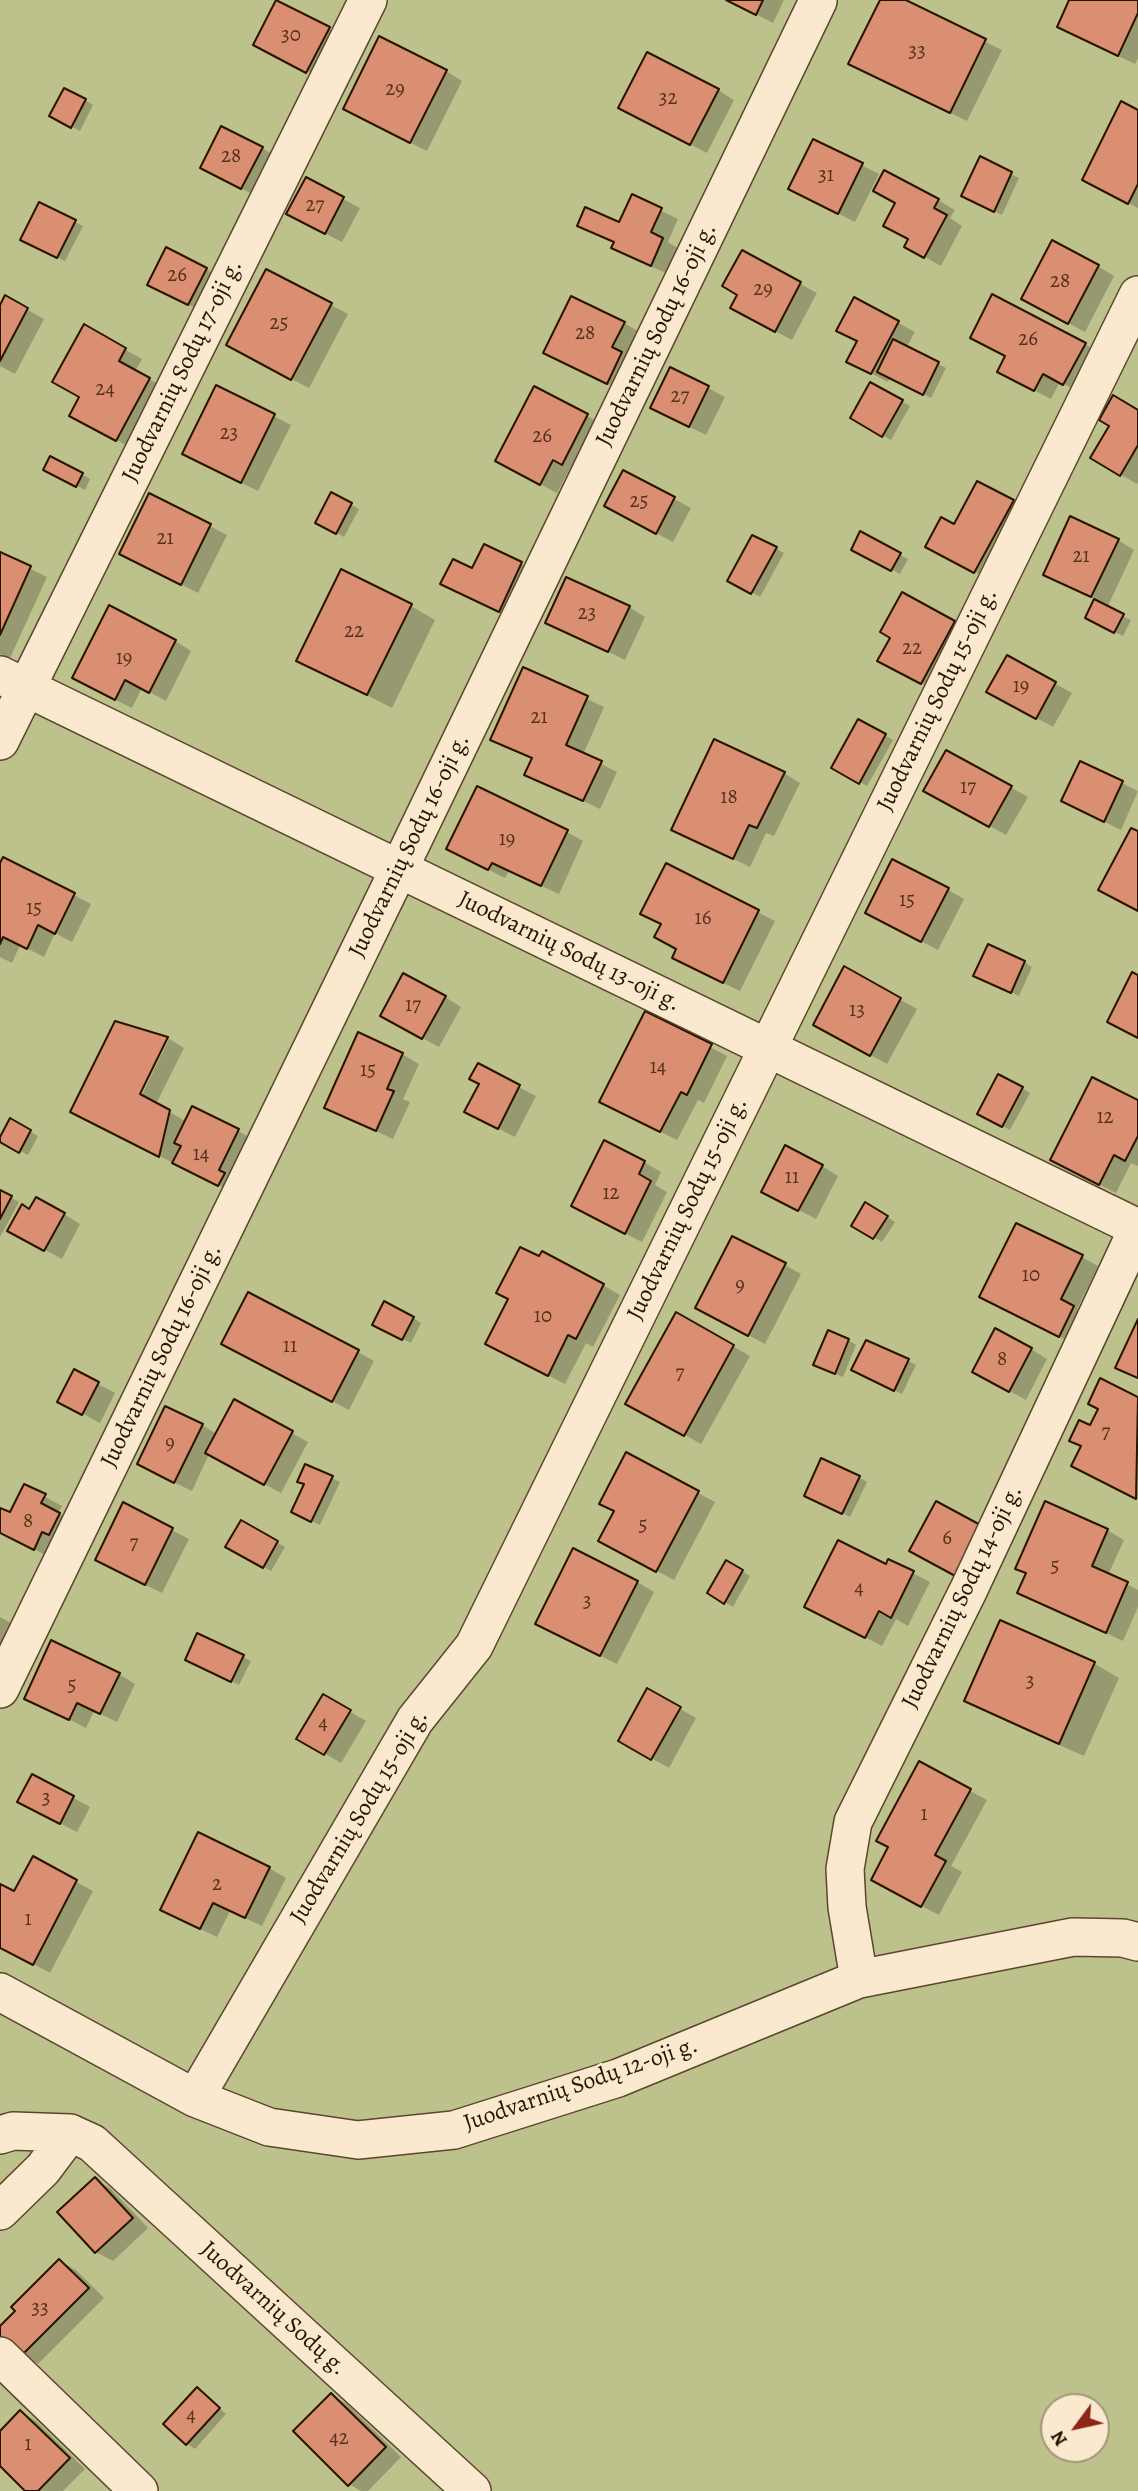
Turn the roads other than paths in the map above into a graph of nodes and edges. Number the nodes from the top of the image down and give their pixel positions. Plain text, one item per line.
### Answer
1 (368, 0) edge
2 (818, 1) edge
3 (1138, 295) edge
4 (13, 681) edge
5 (0, 741) edge
6 (399, 869) junction
7 (767, 1048) junction
8 (1138, 1228) edge
9 (0, 1689) edge
10 (1138, 1942) edge
11 (859, 1979) junction
12 (0, 1993) edge
13 (195, 2098) junction
14 (69, 2133) junction
15 (0, 2135) edge
16 (0, 2211) edge
17 (0, 2356) edge
18 (139, 2491) edge
19 (472, 2491) edge

1 - 4 street, Juodvarnių Sodų 17-oji g.
2 - 6 street, Juodvarnių Sodų 16-oji g.
3 - 7 street, Juodvarnių Sodų 15-oji g.
4 - 5 street, Juodvarnių Sodų 17-oji g.
4 - 6 street, Juodvarnių Sodų 13-oji g.
6 - 7 street, Juodvarnių Sodų 13-oji g.
6 - 9 street, Juodvarnių Sodų 16-oji g.
7 - 8 street, Juodvarnių Sodų 13-oji g.
7 - 13 street, Juodvarnių Sodų 15-oji g.
8 - 11 street, Juodvarnių Sodų 14-oji g.
10 - 11 street, Juodvarnių Sodų 12-oji g.
11 - 13 street, Juodvarnių Sodų 12-oji g.
12 - 13 street, Juodvarnių Sodų 12-oji g.
14 - 15 street
14 - 16 street
14 - 19 street, Juodvarnių Sodų g.
17 - 18 street

